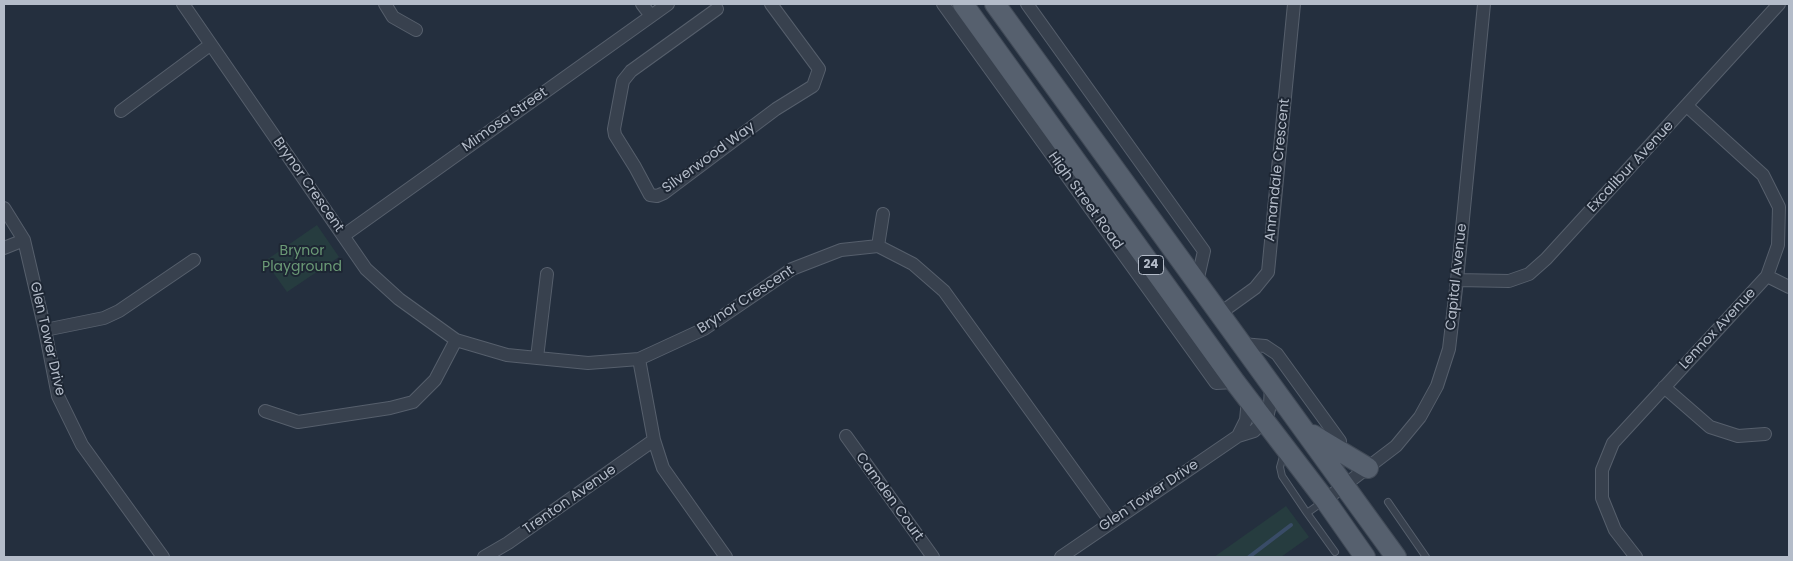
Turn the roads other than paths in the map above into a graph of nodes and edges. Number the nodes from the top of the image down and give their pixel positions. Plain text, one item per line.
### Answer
1 (183, 4) edge
2 (385, 4) edge
3 (642, 4) edge
4 (668, 4) edge
5 (771, 4) edge
6 (943, 4) edge
7 (963, 4) edge
8 (995, 4) edge
9 (1026, 4) edge
10 (1294, 4) edge
11 (1484, 4) edge
12 (1779, 4) edge
13 (718, 6) edge
14 (651, 16) junction
15 (416, 30) dead end
16 (210, 45) junction
17 (1687, 106) junction
18 (121, 111) dead end
19 (4, 208) edge
20 (883, 214) dead end
21 (343, 236) junction
22 (24, 240) junction
23 (878, 246) junction
24 (4, 248) edge
25 (194, 260) dead end
26 (547, 274) dead end
27 (1767, 276) junction
28 (1458, 280) junction
29 (1197, 282) junction
30 (1789, 287) edge
31 (1219, 314) junction
32 (45, 330) junction
33 (456, 340) junction
34 (1242, 344) junction
35 (537, 358) junction
36 (639, 359) junction
37 (1235, 382) junction
38 (1271, 384) junction
39 (1664, 387) junction
40 (1248, 399) junction
41 (265, 411) dead end
42 (1322, 416) junction
43 (1264, 422) junction
44 (1305, 431) junction
45 (1765, 434) dead end
46 (846, 436) dead end
47 (1238, 436) junction
48 (654, 440) junction
49 (1340, 441) dead end
50 (1286, 449) junction
51 (1368, 468) junction
52 (1345, 485) junction
53 (1325, 500) junction
54 (1388, 502) dead end
55 (1307, 513) junction
56 (1111, 522) junction
57 (1335, 552) dead end
58 (163, 557) edge
59 (484, 557) edge
60 (726, 557) edge
61 (933, 557) edge
62 (1061, 557) edge
63 (1365, 557) edge
64 (1396, 557) edge
65 (1426, 557) edge
66 (1636, 557) edge

1 - 16 street, Brynor Crescent
2 - 15 street
3 - 14 street
4 - 14 street, Mimosa Street
5 - 13 street, Silverwood Way
6 - 37 street, High Street Road
7 - 37 main road, High Street Road / 24
8 - 29 main road, 24
9 - 29 street
10 - 31 street, Annandale Crescent
11 - 28 street, Capital Avenue
12 - 17 street, Excalibur Avenue
14 - 21 street, Mimosa Street
16 - 18 street
16 - 21 street, Brynor Crescent
17 - 27 street, Lennox Avenue
17 - 28 street, Excalibur Avenue
19 - 22 street, Glen Tower Drive
20 - 23 street
21 - 33 street, Brynor Crescent
22 - 24 street
22 - 32 street, Glen Tower Drive
23 - 36 street, Brynor Crescent
23 - 56 street
25 - 32 street
26 - 35 street
27 - 30 street
27 - 39 street, Lennox Avenue
28 - 51 street, Capital Avenue
29 - 31 main road, 24
31 - 34 main road, 24
32 - 58 street, Glen Tower Drive
33 - 35 street, Brynor Crescent
33 - 41 street
34 - 38 main road, 24
34 - 42 street
35 - 36 street, Brynor Crescent
36 - 48 street
37 - 40 main road, High Street Road / 24
38 - 43 street
38 - 44 main road, 24
39 - 45 street
39 - 66 street, Lennox Avenue
40 - 43 main road, High Street Road / 24
40 - 47 street
42 - 44 street
42 - 49 street
43 - 47 street, Glen Tower Drive
43 - 50 main road, High Street Road / 24
44 - 51 main road
44 - 52 main road, 24
46 - 61 street, Camden Court
47 - 56 street, Glen Tower Drive
48 - 59 street, Trenton Avenue
48 - 60 street
50 - 53 main road, High Street Road / 24
50 - 55 lane
51 - 52 street, Capital Avenue
52 - 53 street, Capital Avenue
52 - 64 main road, 24
53 - 55 lane
53 - 63 main road, High Street Road / 24
54 - 65 lane
55 - 57 lane
56 - 62 street, Glen Tower Drive

